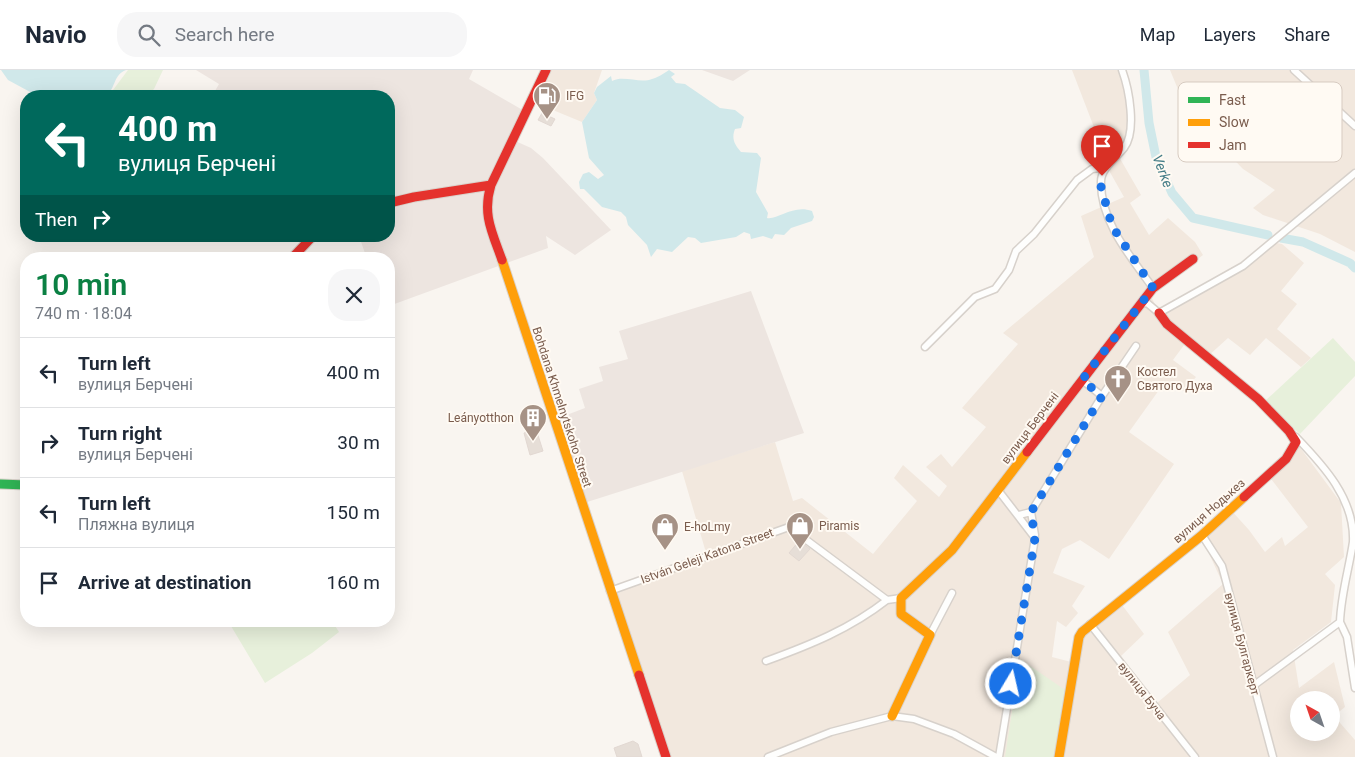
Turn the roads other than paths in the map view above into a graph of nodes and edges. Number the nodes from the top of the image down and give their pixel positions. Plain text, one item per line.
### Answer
1 (546, 70) edge
2 (1122, 70) edge
3 (1294, 70) edge
4 (1307, 82) edge
5 (1342, 114) edge
6 (1355, 126) edge
7 (1107, 168) junction
8 (1355, 173) edge
9 (492, 185) junction
10 (395, 201) edge
11 (306, 242) edge
12 (296, 252) edge
13 (1193, 260) dead end
14 (1153, 288) junction
15 (1141, 304) junction
16 (1159, 313) junction
17 (1136, 346) dead end
18 (925, 347) dead end
19 (1082, 380) junction
20 (1102, 396) junction
21 (1294, 435) junction
22 (0, 484) edge
23 (20, 485) edge
24 (998, 490) junction
25 (1031, 512) junction
26 (1019, 516) junction
27 (1202, 534) junction
28 (1035, 538) junction
29 (610, 591) junction
30 (952, 593) dead end
31 (901, 598) junction
32 (887, 600) junction
33 (1340, 622) junction
34 (1090, 624) junction
35 (930, 635) junction
36 (766, 661) dead end
37 (1253, 686) junction
38 (1355, 688) edge
39 (892, 716) junction
40 (666, 757) edge
41 (768, 757) edge
42 (998, 757) edge
43 (1059, 757) edge
44 (1195, 757) edge
45 (1273, 757) edge

1 - 9 main road, Bohdana Khmelnytskoho Street
2 - 7 street
3 - 4 street
5 - 6 street
7 - 14 street
7 - 18 street
8 - 16 street
9 - 10 main road
9 - 29 main road, Bohdana Khmelnytskoho Street
11 - 12 main road
13 - 14 main road, вулиця Берчені
14 - 15 main road, вулиця Берчені
15 - 16 street
15 - 19 main road, вулиця Берчені
16 - 21 main road
17 - 20 street
19 - 20 street
19 - 24 main road, вулиця Берчені
20 - 25 street
21 - 27 main road, вулиця Нодькез
21 - 33 street
22 - 23 main road
24 - 26 street
24 - 31 main road, вулиця Берчені
25 - 26 street
25 - 28 street
26 - 28 street
27 - 34 main road, вулиця Нодькез
27 - 37 street, вулиця Булгаркерт
28 - 42 street
29 - 32 street, István Geleji Katona Street
29 - 40 main road, Bohdana Khmelnytskoho Street
30 - 35 street
31 - 32 street
31 - 35 main road
32 - 36 street
33 - 37 street
33 - 38 street
34 - 43 main road, вулиця Нодькез
34 - 44 street, вулиця Буча
35 - 39 main road
37 - 45 street, вулиця Булгаркерт
39 - 41 street
39 - 42 street

